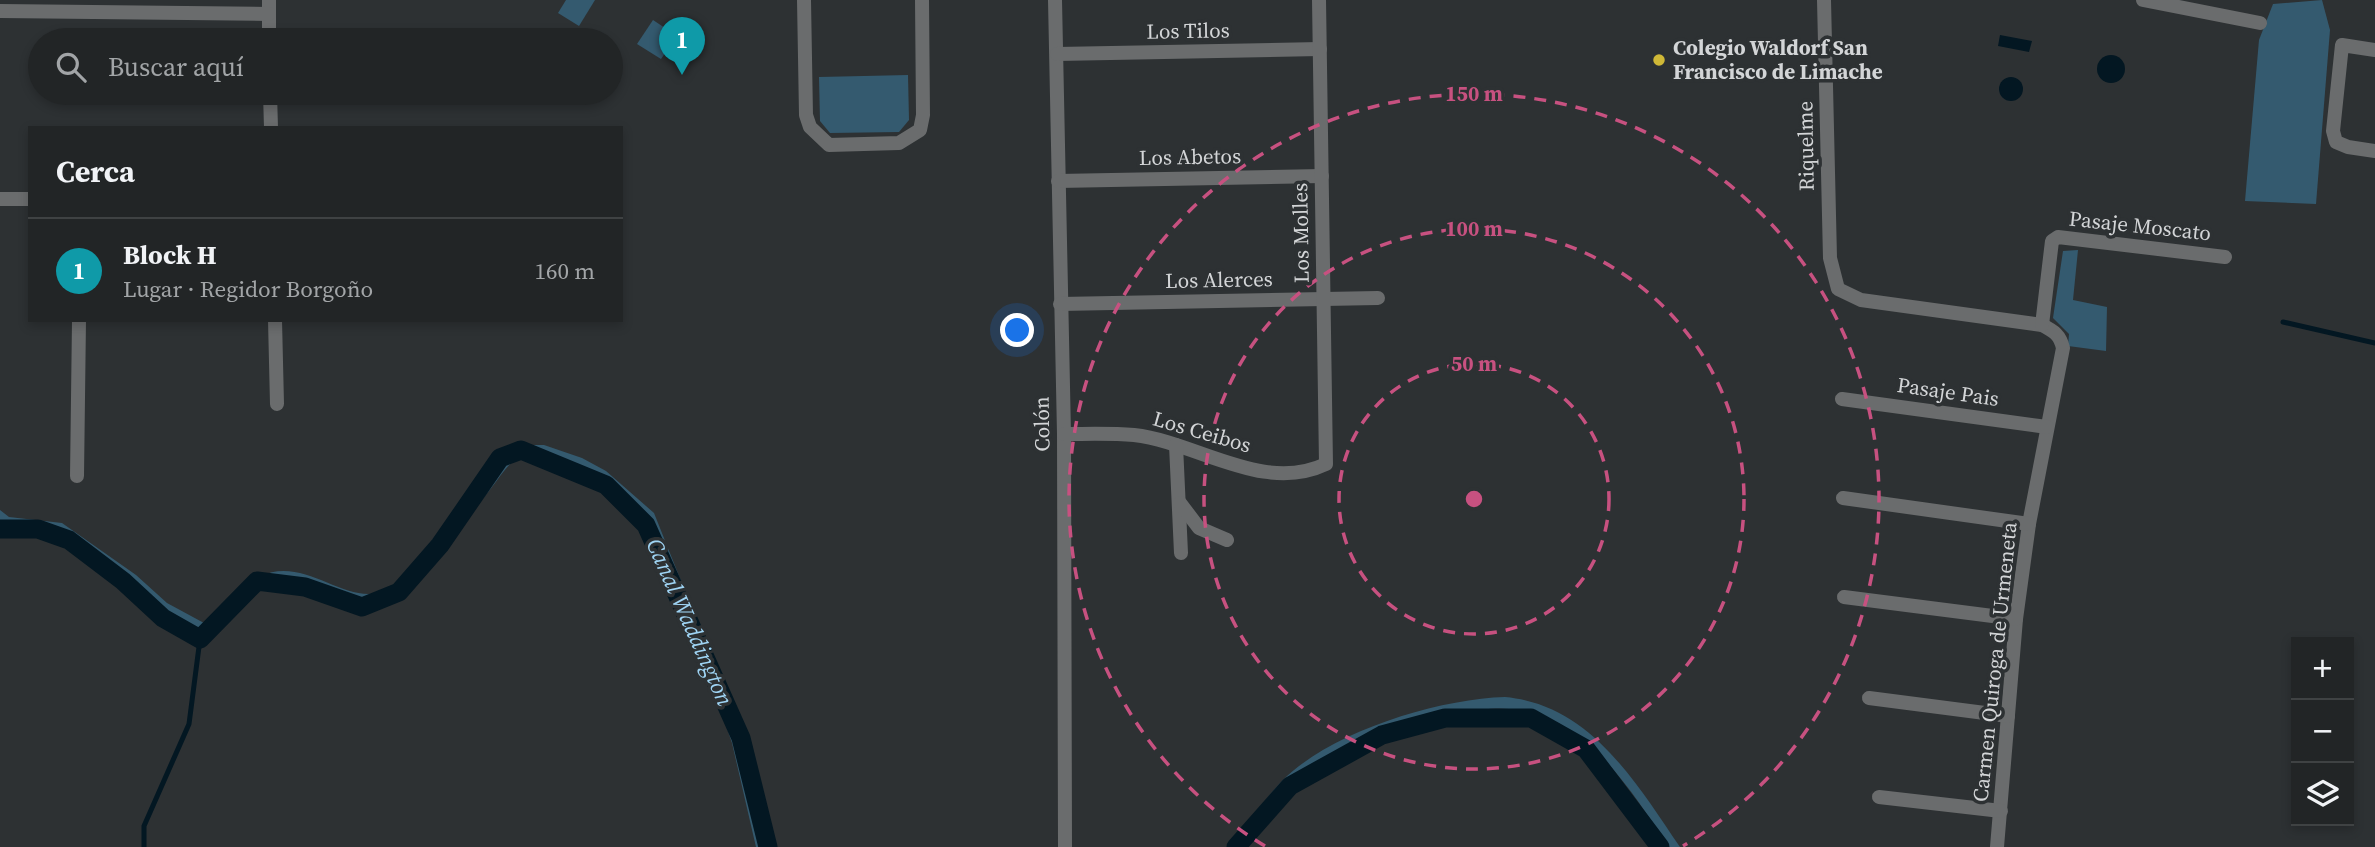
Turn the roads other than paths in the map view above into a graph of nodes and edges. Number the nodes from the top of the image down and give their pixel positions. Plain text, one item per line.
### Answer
1 (804, 0) edge
2 (922, 0) edge
3 (1055, 0) edge
4 (1319, 0) edge
5 (1824, 0) edge
6 (2143, 0) edge
7 (269, 7) edge
8 (0, 11) edge
9 (2260, 23) dead end
10 (270, 28) edge
11 (1320, 49) junction
12 (2375, 50) edge
13 (1056, 54) junction
14 (270, 105) edge
15 (271, 126) edge
16 (2375, 151) edge
17 (1322, 176) junction
18 (1058, 181) junction
19 (0, 199) edge
20 (28, 199) edge
21 (2225, 257) dead end
22 (1378, 298) dead end
23 (1324, 299) junction
24 (1060, 304) junction
25 (79, 322) edge
26 (275, 322) edge
27 (2042, 325) junction
28 (1842, 399) dead end
29 (277, 404) dead end
30 (2047, 427) junction
31 (1064, 434) junction
32 (1176, 445) junction
33 (1326, 464) joint
34 (77, 476) dead end
35 (1843, 498) dead end
36 (1180, 503) junction
37 (2029, 524) junction
38 (1227, 540) dead end
39 (1181, 553) dead end
40 (1844, 597) dead end
41 (2016, 619) junction
42 (1869, 698) dead end
43 (2008, 716) junction
44 (1879, 797) dead end
45 (2001, 811) junction
46 (1065, 847) edge
47 (1997, 847) edge

1 - 2 street
3 - 13 street, Colón
4 - 11 street, Los Molles
5 - 27 street, Riquelme
6 - 9 street
7 - 8 street
7 - 10 street
11 - 13 street, Los Tilos
11 - 17 street, Los Molles
12 - 16 street
13 - 18 street, Colón
14 - 15 street
17 - 18 street, Los Abetos
17 - 23 street, Los Molles
18 - 24 street, Colón
19 - 20 street
21 - 27 street, Pasaje Moscato
22 - 23 street, Los Alerces
23 - 24 street, Los Alerces
23 - 33 street, Los Molles
24 - 31 street, Colón
25 - 34 street
26 - 29 street
27 - 30 street, Carmen Quiroga de Urmeneta
28 - 30 street, Pasaje Pais
30 - 37 street, Carmen Quiroga de Urmeneta
31 - 32 street, Los Ceibos
31 - 46 street, Colón
32 - 33 street, Los Ceibos
32 - 36 street
35 - 37 street
36 - 38 street
36 - 39 street
37 - 41 street, Carmen Quiroga de Urmeneta
40 - 41 street
41 - 43 street, Carmen Quiroga de Urmeneta
42 - 43 street
43 - 45 street, Carmen Quiroga de Urmeneta
44 - 45 street
45 - 47 street, Carmen Quiroga de Urmeneta

